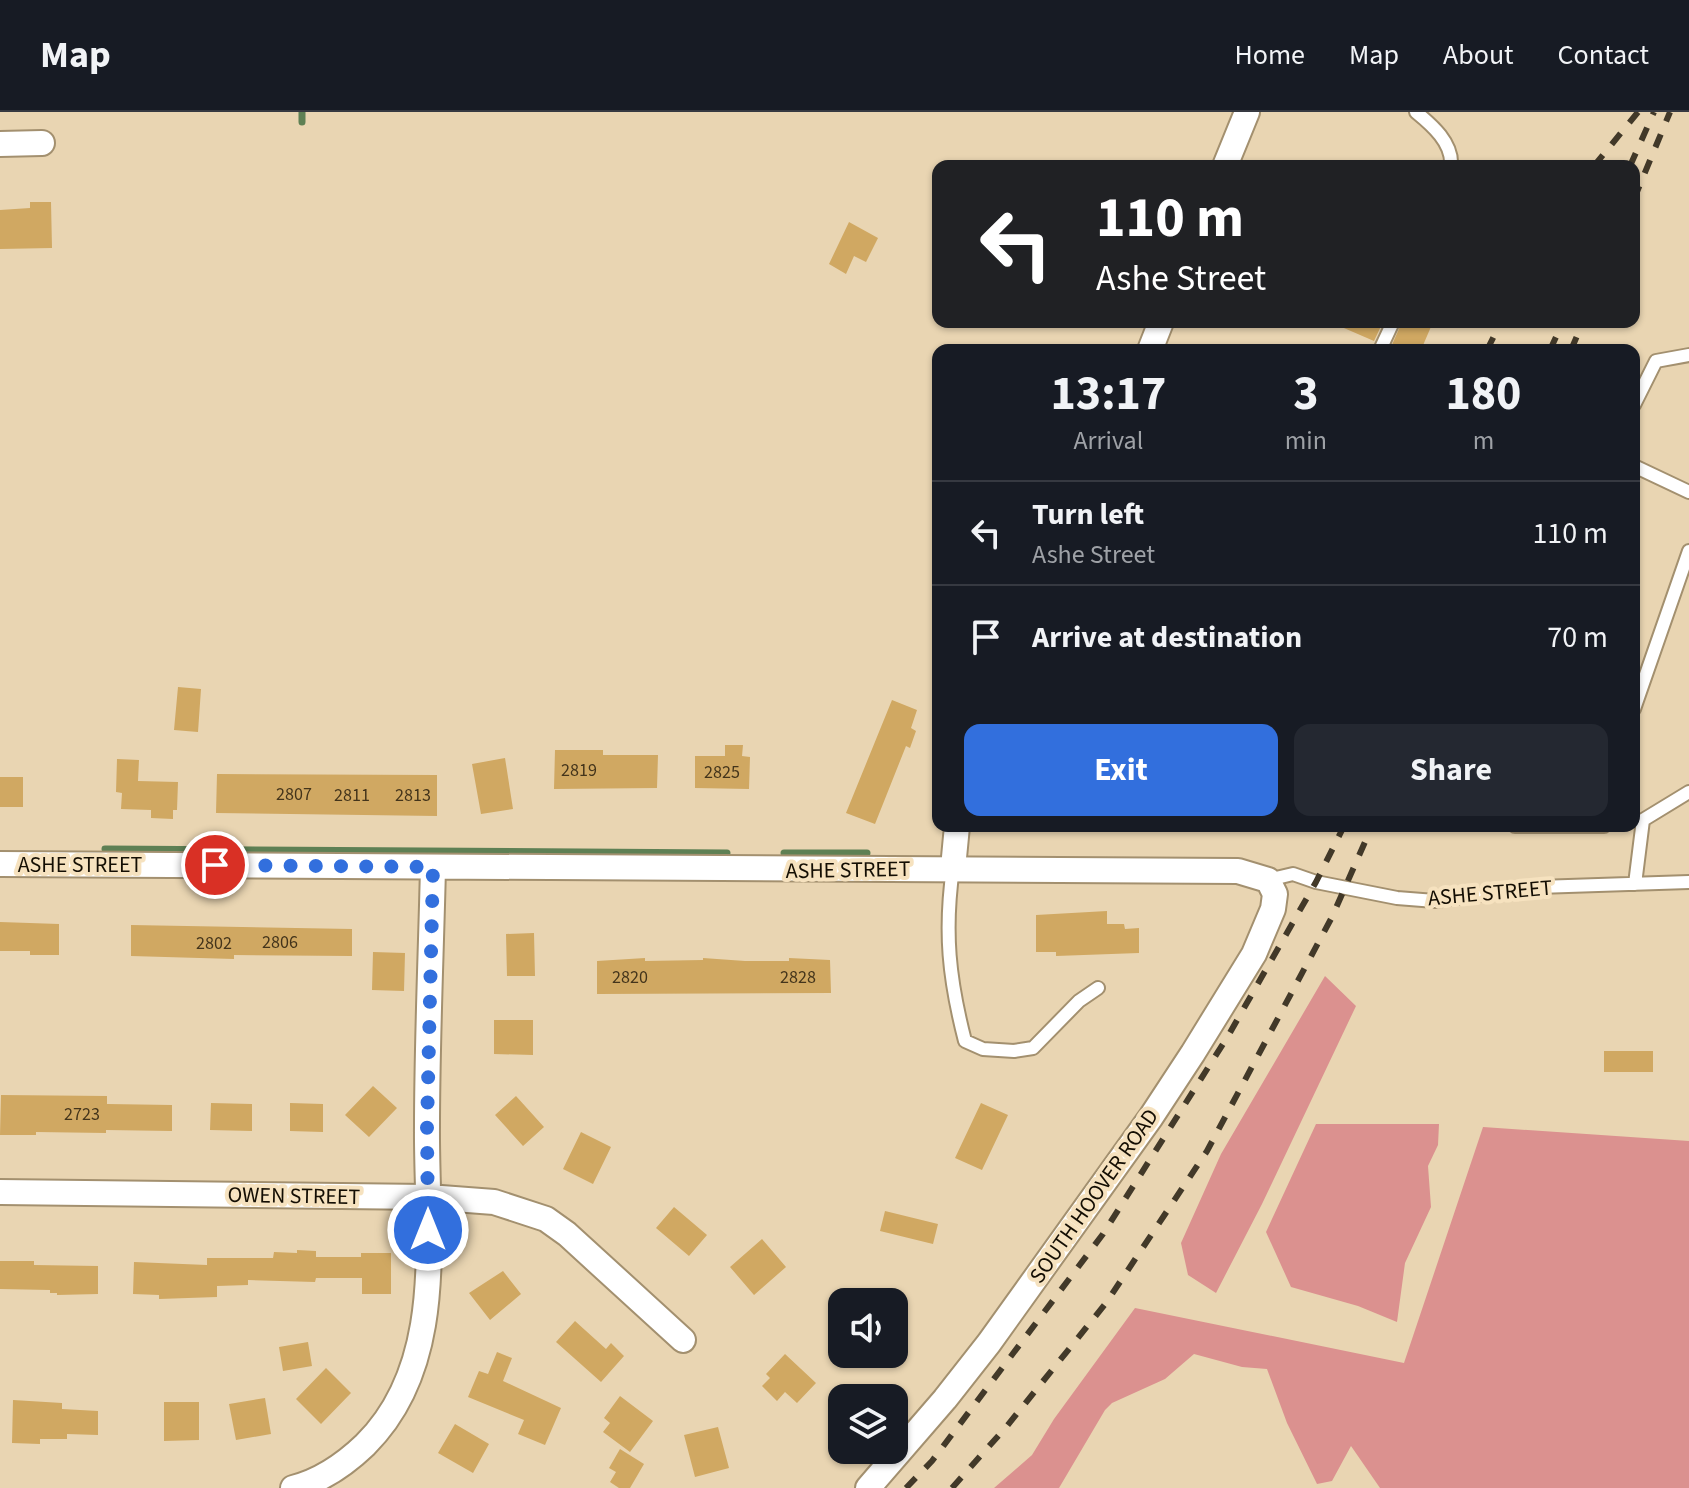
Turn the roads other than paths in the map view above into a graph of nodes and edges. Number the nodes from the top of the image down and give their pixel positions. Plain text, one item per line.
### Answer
1 (1247, 112) edge
2 (1416, 112) edge
3 (42, 143) dead end
4 (0, 144) edge
5 (1227, 160) edge
6 (1452, 160) edge
7 (1689, 355) edge
8 (1640, 393) edge
9 (1640, 470) edge
10 (1689, 492) edge
11 (1689, 551) edge
12 (1640, 692) edge
13 (1689, 792) edge
14 (1640, 820) edge
15 (956, 832) edge
16 (1638, 832) edge
17 (0, 864) edge
18 (433, 867) junction
19 (953, 868) junction
20 (1268, 880) junction
21 (1689, 882) edge
22 (1635, 884) junction
23 (1098, 988) dead end
24 (0, 1192) edge
25 (428, 1197) junction
26 (683, 1340) dead end
27 (293, 1488) edge
28 (868, 1488) edge

1 - 5 street
2 - 6 lane
3 - 4 street
7 - 8 lane
9 - 10 lane
11 - 12 lane
13 - 14 lane
15 - 19 street
16 - 22 lane
17 - 18 street, ASHE STREET
18 - 19 street, ASHE STREET
18 - 25 street
19 - 20 street, ASHE STREET
19 - 23 lane
20 - 22 lane, ASHE STREET
20 - 28 street, SOUTH HOOVER ROAD
21 - 22 lane, ASHE STREET
24 - 25 street, OWEN STREET
25 - 26 street, OWEN STREET
25 - 27 street

